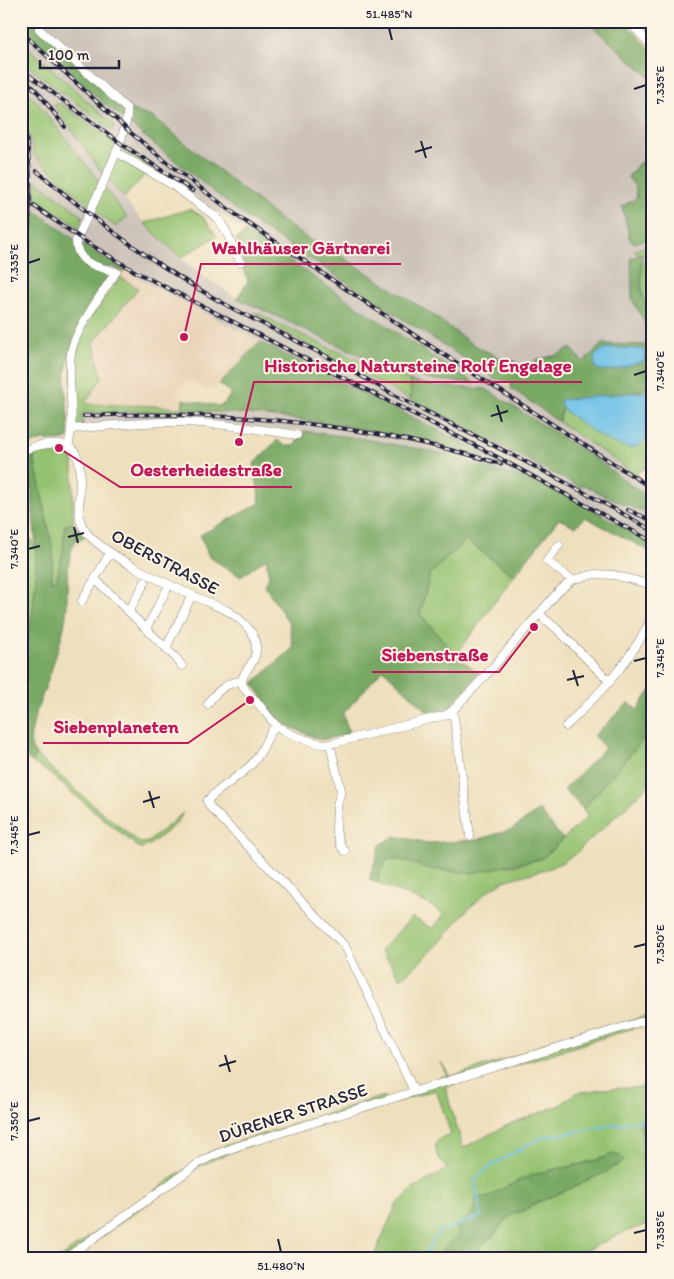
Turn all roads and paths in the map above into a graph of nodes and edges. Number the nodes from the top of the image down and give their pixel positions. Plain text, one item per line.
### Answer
1 (40, 21) edge
2 (628, 21) edge
3 (653, 46) edge
4 (116, 152) junction
5 (240, 262) dead end
6 (72, 430) junction
7 (297, 435) dead end
8 (68, 446) junction
9 (21, 451) edge
10 (559, 545) dead end
11 (110, 553) junction
12 (146, 578) junction
13 (95, 579) junction
14 (572, 580) junction
15 (653, 586) edge
16 (166, 591) dead end
17 (192, 595) junction
18 (82, 601) dead end
19 (129, 611) junction
20 (539, 614) junction
21 (653, 614) edge
22 (146, 629) junction
23 (166, 648) junction
24 (182, 666) dead end
25 (242, 681) junction
26 (610, 682) junction
27 (208, 704) dead end
28 (453, 710) junction
29 (276, 725) junction
30 (566, 726) dead end
31 (330, 744) junction
32 (470, 836) dead end
33 (346, 851) dead end
34 (653, 1018) edge
35 (414, 1091) junction
36 (66, 1258) edge

1 - 4 street
2 - 3 street
4 - 5 street
4 - 6 street
6 - 7 street
6 - 8 street
8 - 9 street
8 - 11 street, OBERSTRASSE
10 - 14 street
11 - 12 street, OBERSTRASSE
11 - 13 street
12 - 17 street, OBERSTRASSE
12 - 19 street
13 - 18 street
13 - 19 street
14 - 15 street
14 - 20 street
16 - 22 street
17 - 23 street
17 - 25 street, OBERSTRASSE
19 - 22 street
20 - 26 street
20 - 28 street
21 - 26 street
22 - 23 street
23 - 24 street
25 - 27 street
25 - 29 street
26 - 30 street
28 - 31 street
28 - 32 street
29 - 31 street
29 - 35 street
31 - 33 street
34 - 35 street, DÜRENER STRASSE
35 - 36 street, DÜRENER STRASSE

